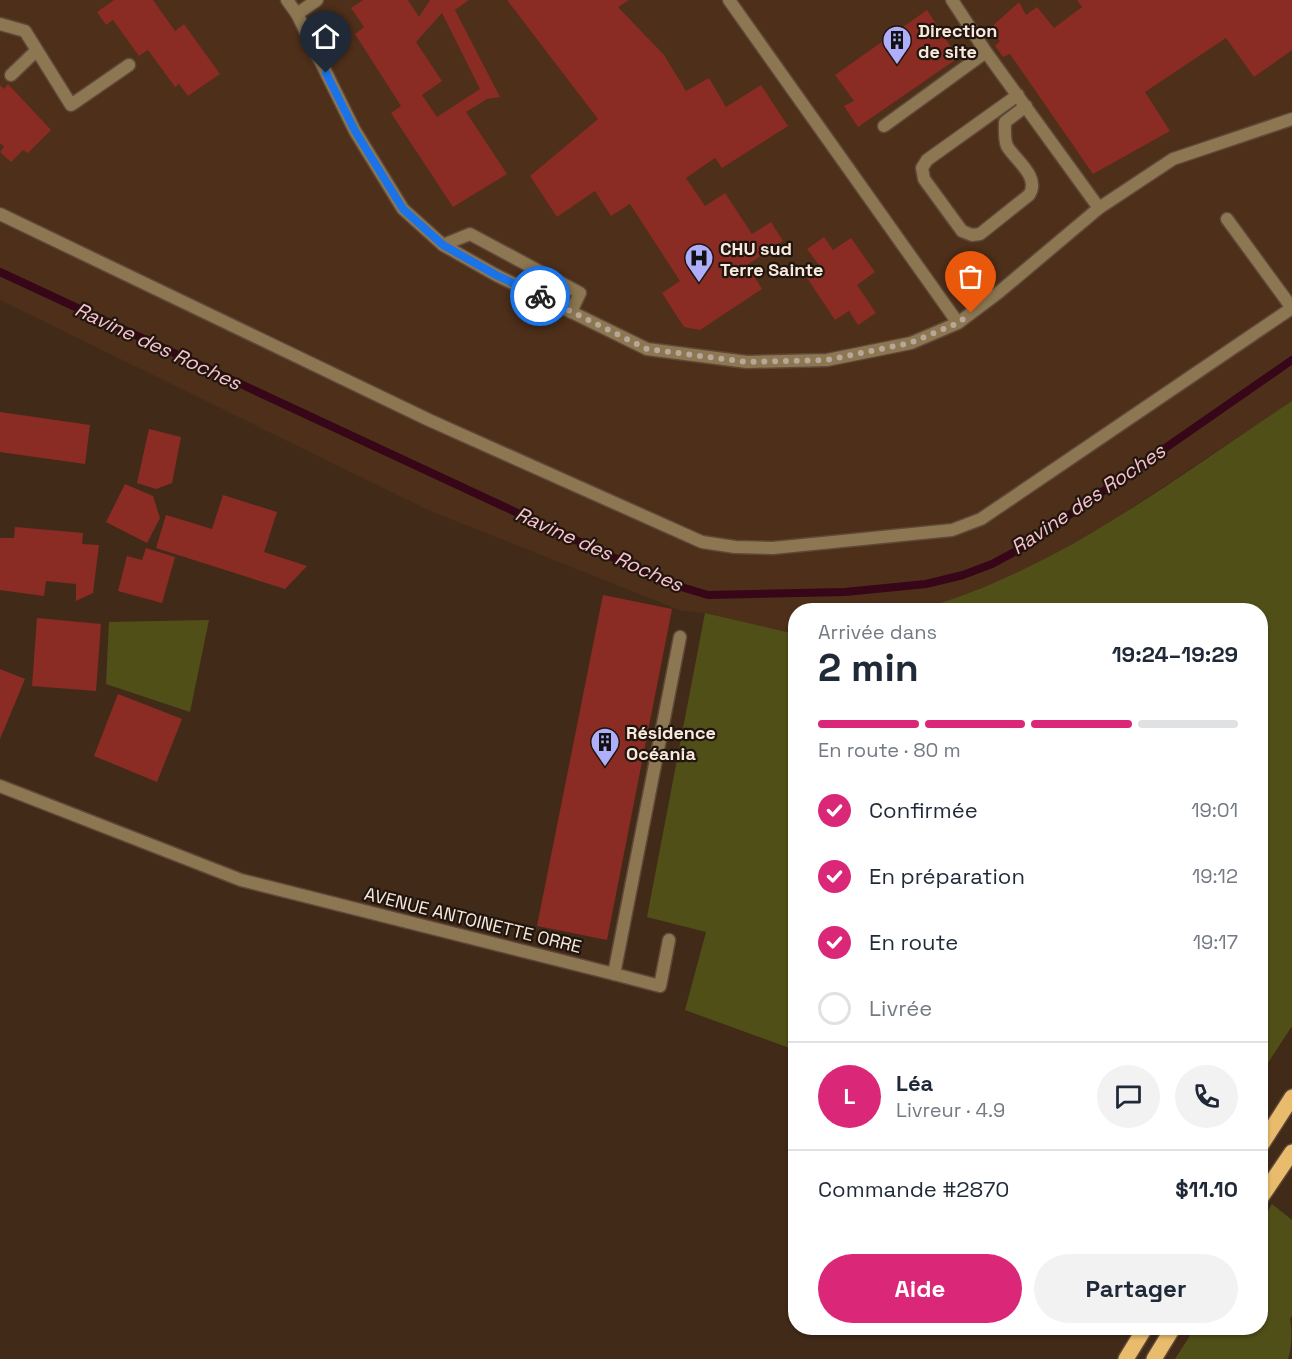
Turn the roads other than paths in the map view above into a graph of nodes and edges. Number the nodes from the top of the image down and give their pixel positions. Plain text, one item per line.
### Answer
1 (287, 0) edge
2 (317, 0) edge
3 (729, 0) edge
4 (952, 0) edge
5 (297, 14) junction
6 (0, 24) edge
7 (37, 50) junction
8 (986, 52) junction
9 (129, 65) dead end
10 (11, 75) dead end
11 (1018, 95) junction
12 (1026, 106) junction
13 (991, 114) junction
14 (1292, 118) edge
15 (1005, 122) junction
16 (884, 126) dead end
17 (1099, 208) junction
18 (0, 214) edge
19 (1227, 219) dead end
20 (443, 245) junction
21 (571, 312) junction
22 (958, 323) junction
23 (680, 637) dead end
24 (0, 786) edge
25 (669, 940) dead end
26 (614, 974) junction
27 (1292, 1096) edge
28 (1268, 1134) edge
29 (1292, 1152) edge
30 (1268, 1187) edge
31 (1141, 1335) edge
32 (1169, 1335) edge
33 (1126, 1359) edge
34 (1154, 1359) edge

1 - 5 street
2 - 5 street
3 - 22 street
4 - 8 street
5 - 20 street
6 - 7 street
7 - 9 street
7 - 10 street
8 - 11 street
8 - 16 street
11 - 12 street
11 - 13 street
12 - 15 street
12 - 17 street
13 - 15 street
13 - 15 street
14 - 17 street
17 - 22 street
18 - 19 street
20 - 21 street
20 - 21 street
21 - 22 street
23 - 26 street
24 - 26 street, AVENUE ANTOINETTE ORRE
25 - 26 street, AVENUE ANTOINETTE ORRE
27 - 28 main road
29 - 30 main road
31 - 33 main road
32 - 34 main road

